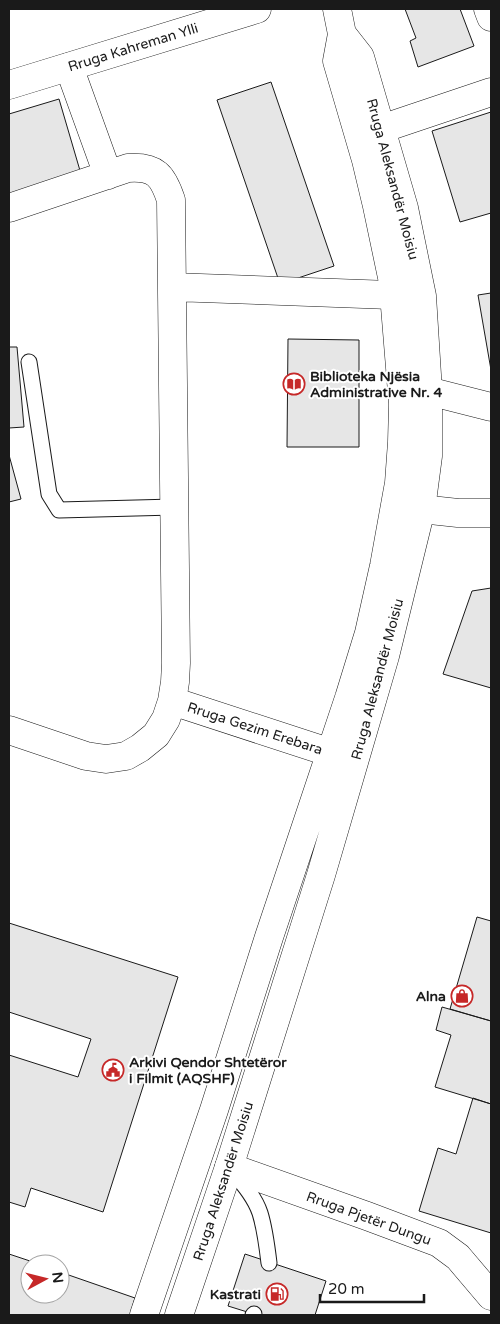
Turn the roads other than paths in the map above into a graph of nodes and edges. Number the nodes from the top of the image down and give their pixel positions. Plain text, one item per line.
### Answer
1 (256, 9) edge
2 (488, 9) edge
3 (491, 17) edge
4 (339, 21) edge
5 (69, 67) junction
6 (9, 85) edge
7 (491, 92) edge
8 (381, 129) junction
9 (108, 175) junction
10 (9, 208) edge
11 (172, 286) junction
12 (394, 295) junction
13 (422, 296) junction
14 (29, 362) dead end
15 (428, 391) junction
16 (491, 407) edge
17 (174, 507) junction
18 (421, 509) junction
19 (491, 513) edge
20 (172, 701) junction
21 (9, 730) edge
22 (343, 756) junction
23 (229, 1167) junction
24 (269, 1263) dead end
25 (491, 1296) edge
26 (144, 1315) edge
27 (179, 1315) edge

1 - 5 main road, Rruga Kahreman Ylli
2 - 3 main road
4 - 8 main road, Rruga Aleksandër Moisiu
4 - 12 main road, Rruga Aleksandër Moisiu
5 - 6 main road, Rruga Kahreman Ylli
5 - 9 main road
7 - 8 main road
8 - 13 main road, Rruga Aleksandër Moisiu
9 - 10 main road
9 - 11 main road
11 - 12 main road
11 - 17 main road
12 - 13 main road
12 - 22 main road, Rruga Aleksandër Moisiu
13 - 15 main road, Rruga Aleksandër Moisiu
14 - 17 lane
15 - 16 main road
15 - 18 main road, Rruga Aleksandër Moisiu
17 - 20 main road
18 - 19 main road
18 - 22 main road, Rruga Aleksandër Moisiu
20 - 21 main road, Rruga Gezim Erebara
20 - 22 main road, Rruga Gezim Erebara
22 - 23 main road, Rruga Aleksandër Moisiu
22 - 26 main road, Rruga Aleksandër Moisiu
23 - 24 lane
23 - 25 main road, Rruga Pjetër Dungu
23 - 27 main road, Rruga Aleksandër Moisiu

